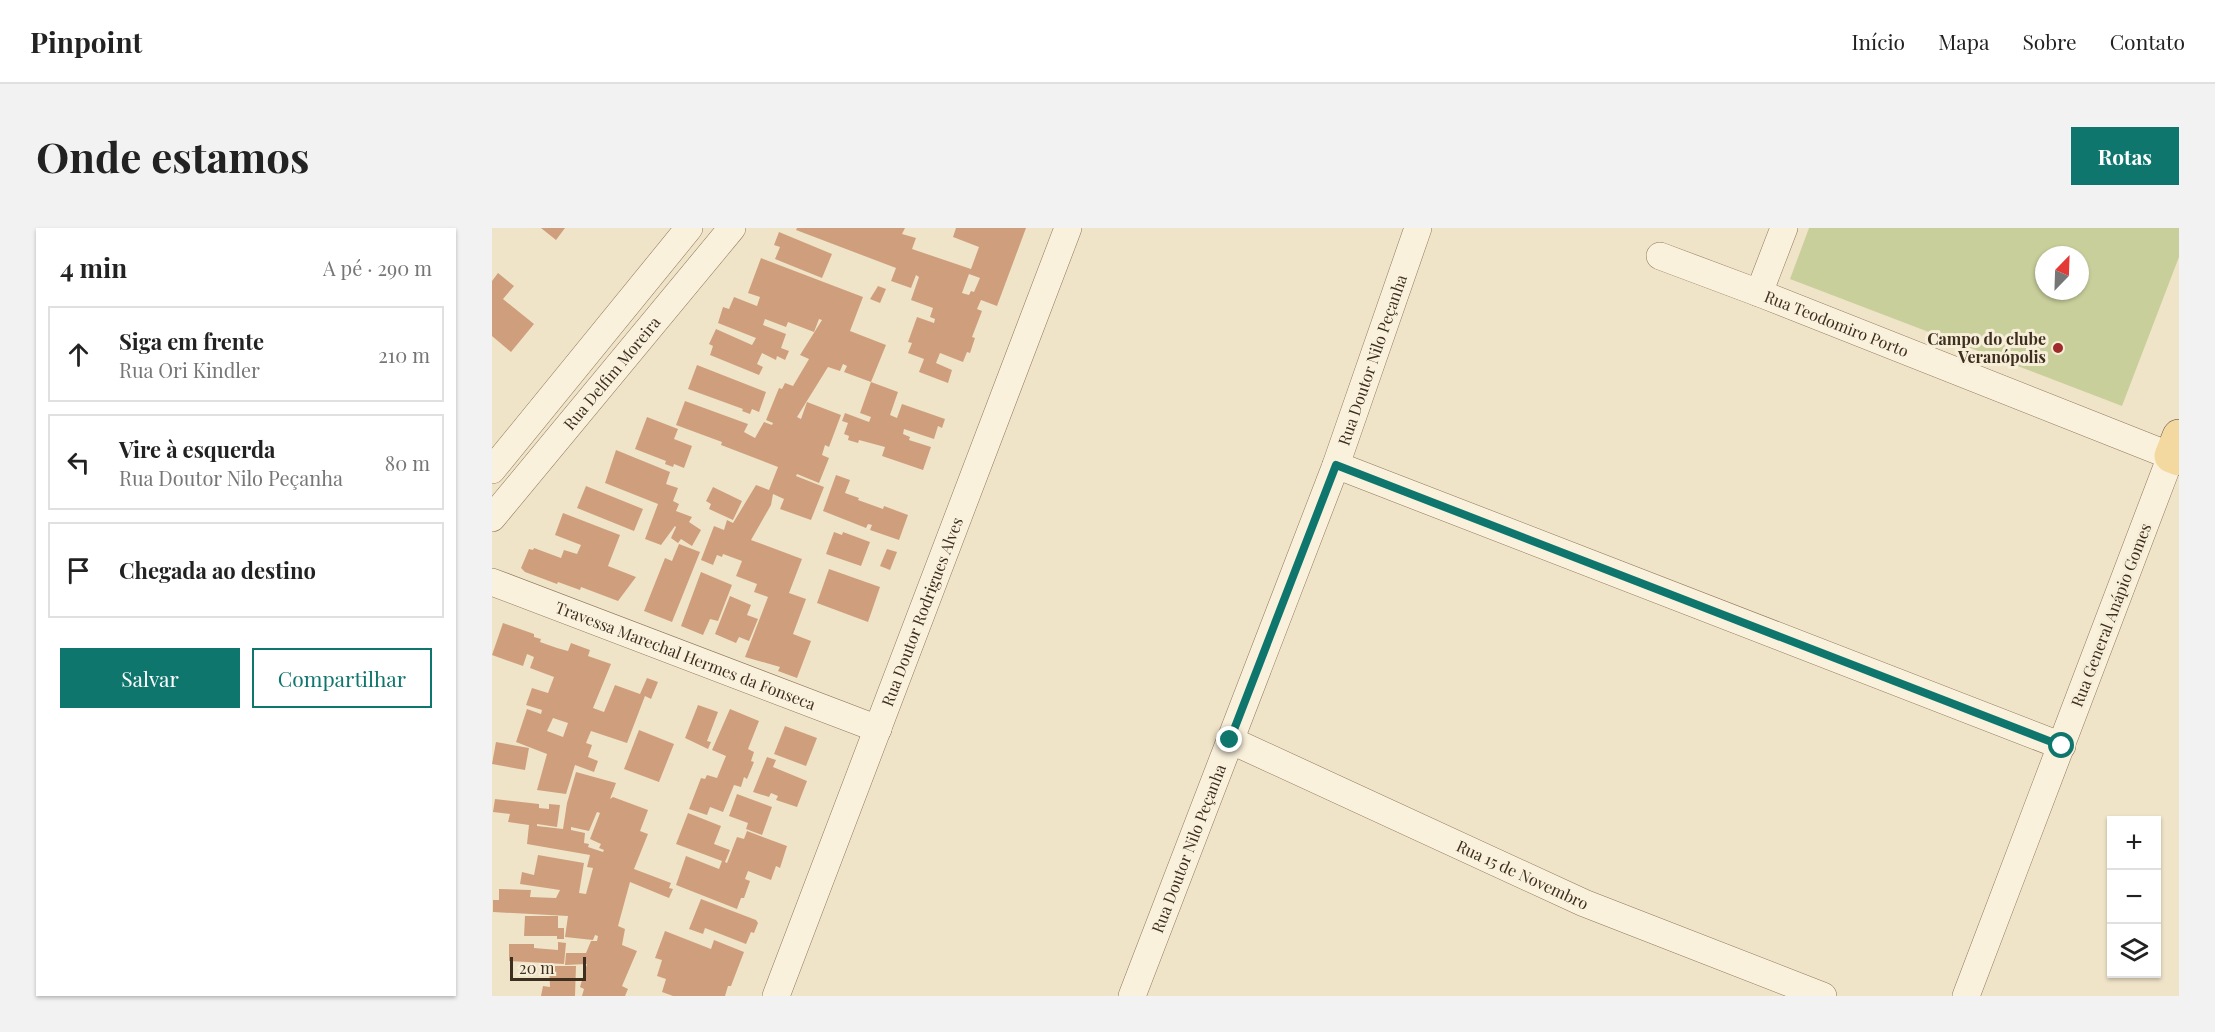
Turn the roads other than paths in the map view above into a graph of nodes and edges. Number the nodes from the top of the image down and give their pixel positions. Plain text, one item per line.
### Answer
1 (689, 228) edge
2 (732, 228) edge
3 (1068, 228) edge
4 (1418, 228) edge
5 (1784, 228) edge
6 (1660, 256) dead end
7 (1759, 293) junction
8 (2176, 450) edge
9 (1336, 465) junction
10 (492, 470) edge
11 (492, 518) edge
12 (492, 582) edge
13 (878, 729) junction
14 (1230, 740) junction
15 (2062, 746) junction
16 (776, 996) edge
17 (1132, 996) edge
18 (1823, 996) edge
19 (1966, 996) edge

1 - 10 street, Rua Delfim Moreira
2 - 11 street, Rua Delfim Moreira
3 - 13 street, Rua Doutor Rodrigues Alves
4 - 9 street, Rua Doutor Nilo Peçanha
5 - 7 street
6 - 7 street, Rua Teodomiro Porto
7 - 8 street, Rua Teodomiro Porto
8 - 15 street, Rua General Anápio Gomes
9 - 14 street, Rua Doutor Nilo Peçanha
9 - 15 street
12 - 13 street, Travessa Marechal Hermes da Fonseca
13 - 16 street, Rua Doutor Rodrigues Alves
14 - 17 street, Rua Doutor Nilo Peçanha
14 - 18 street, Rua 15 de Novembro
15 - 19 street, Rua General Anápio Gomes

